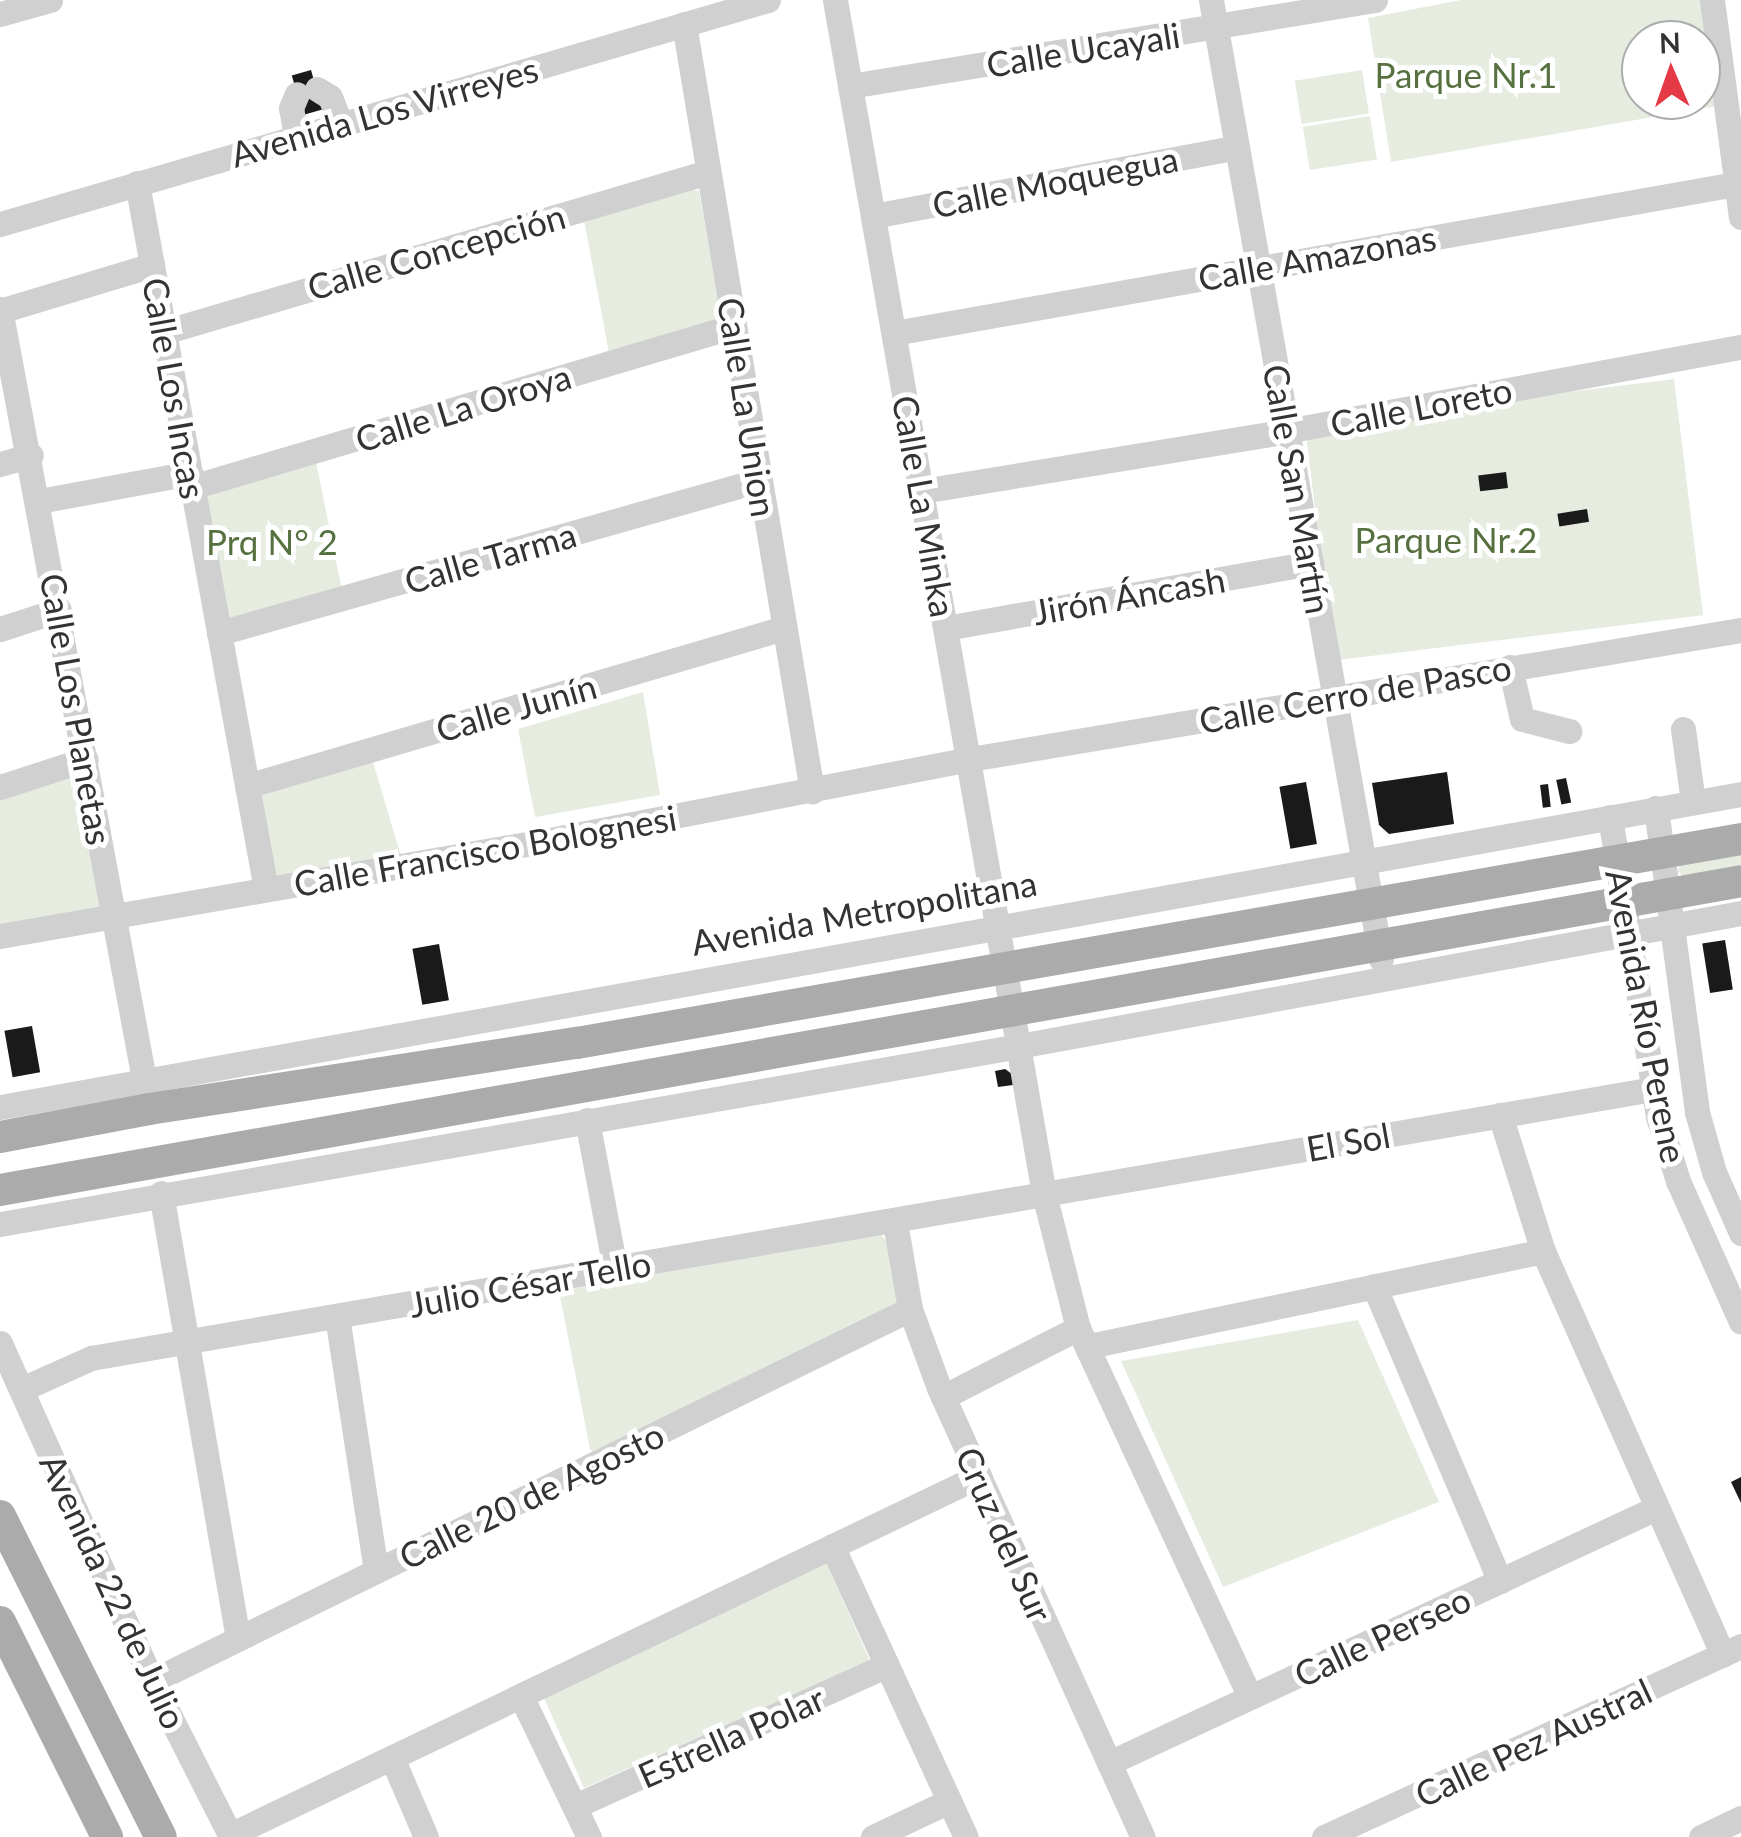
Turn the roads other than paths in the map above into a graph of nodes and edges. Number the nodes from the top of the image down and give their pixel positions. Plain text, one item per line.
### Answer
1 (50, 0) edge
2 (768, 0) edge
3 (835, 0) edge
4 (1212, 0) edge
5 (1375, 0) edge
6 (1712, 0) edge
7 (0, 14) edge
8 (684, 24) junction
9 (1216, 27) junction
10 (850, 86) junction
11 (340, 124) junction
12 (296, 136) junction
13 (1238, 147) junction
14 (708, 172) junction
15 (137, 183) junction
16 (1739, 184) edge
17 (873, 216) junction
18 (1741, 217) edge
19 (0, 224) edge
20 (152, 265) junction
21 (1258, 267) junction
22 (0, 310) edge
23 (734, 326) junction
24 (164, 332) junction
25 (894, 333) junction
26 (1741, 347) edge
27 (1288, 431) junction
28 (30, 455) junction
29 (0, 464) edge
30 (191, 480) junction
31 (760, 480) junction
32 (922, 490) junction
33 (39, 501) junction
34 (1311, 563) junction
35 (58, 610) junction
36 (784, 628) junction
37 (946, 628) junction
38 (0, 629) edge
39 (1741, 630) edge
40 (219, 633) junction
41 (1510, 668) junction
42 (1334, 696) junction
43 (1683, 729) dead end
44 (1569, 731) dead end
45 (86, 758) junction
46 (970, 759) junction
47 (247, 786) junction
48 (0, 787) edge
49 (812, 791) junction
50 (1741, 794) edge
51 (1693, 802) junction
52 (1656, 808) junction
53 (1610, 817) junction
54 (1741, 839) edge
55 (1662, 854) junction
56 (1363, 861) junction
57 (1618, 862) junction
58 (1741, 881) edge
59 (266, 889) junction
60 (1372, 904) junction
61 (1669, 910) junction
62 (1741, 913) edge
63 (115, 918) junction
64 (1626, 918) junction
65 (999, 928) junction
66 (0, 936) edge
67 (1378, 946) junction
68 (1006, 966) junction
69 (1384, 979) junction
70 (1014, 1012) junction
71 (1020, 1046) junction
72 (1652, 1088) junction
73 (147, 1096) junction
74 (0, 1108) edge
75 (1500, 1115) junction
76 (588, 1120) junction
77 (0, 1138) edge
78 (0, 1190) edge
79 (162, 1194) junction
80 (1044, 1194) junction
81 (895, 1222) junction
82 (0, 1224) edge
83 (1741, 1234) edge
84 (1542, 1252) junction
85 (615, 1268) junction
86 (1374, 1286) junction
87 (910, 1309) junction
88 (336, 1316) junction
89 (1741, 1322) edge
90 (1084, 1337) junction
91 (188, 1342) junction
92 (0, 1343) edge
93 (22, 1389) junction
94 (943, 1397) junction
95 (979, 1476) junction
96 (1654, 1509) junction
97 (0, 1516) edge
98 (832, 1546) junction
99 (376, 1571) junction
100 (1500, 1580) junction
101 (0, 1622) edge
102 (238, 1638) junction
103 (1732, 1650) edge
104 (887, 1665) junction
105 (152, 1681) junction
106 (520, 1696) junction
107 (1250, 1697) junction
108 (392, 1758) junction
109 (1109, 1763) junction
110 (950, 1802) junction
111 (574, 1806) junction
112 (1741, 1818) edge
113 (231, 1836) edge
114 (107, 1837) edge
115 (161, 1837) edge
116 (426, 1837) edge
117 (589, 1837) edge
118 (873, 1837) edge
119 (966, 1837) edge
120 (1143, 1837) edge
121 (1324, 1837) edge
122 (1701, 1837) edge

1 - 7 street
2 - 8 street, Avenida Los Virreyes
3 - 10 street, Calle La Minka
4 - 9 street, Calle San Martín
5 - 9 street, Calle Ucayali
6 - 16 street
8 - 11 street, Avenida Los Virreyes
8 - 14 street, Calle La Union
9 - 10 street, Calle Ucayali
9 - 13 street, Calle San Martín
10 - 17 street, Calle La Minka
11 - 12 street, Avenida Los Virreyes
11 - 12 street
12 - 15 street, Avenida Los Virreyes
13 - 17 street, Calle Moquegua
13 - 21 street, Calle San Martín
14 - 23 street, Calle La Union
14 - 24 street, Calle Concepción
15 - 19 street, Avenida Los Virreyes
15 - 20 street, Calle Los Incas
16 - 18 street
16 - 21 street, Calle Amazonas
17 - 25 street, Calle La Minka
20 - 22 street
20 - 24 street, Calle Los Incas
21 - 25 street, Calle Amazonas
21 - 27 street, Calle San Martín
22 - 28 street, Calle Los Planetas
23 - 30 street, Calle La Oroya
23 - 31 street, Calle La Union
24 - 30 street, Calle Los Incas
25 - 32 street, Calle La Minka
26 - 27 street, Calle Loreto
27 - 32 street, Calle Loreto
27 - 34 street, Calle San Martín
28 - 29 street
28 - 33 street, Calle Los Planetas
30 - 33 street, Calle La Oroya
30 - 40 street, Calle Los Incas
31 - 36 street, Calle La Union
31 - 40 street, Calle Tarma
32 - 37 street, Calle La Minka
33 - 35 street, Calle Los Planetas
34 - 37 street, Jirón Áncash
34 - 42 street, Calle San Martín
35 - 38 street
35 - 45 street, Calle Los Planetas
36 - 47 street, Calle Junín
36 - 49 street, Calle La Union
37 - 46 street, Calle La Minka
39 - 41 street, Calle Cerro de Pasco
40 - 47 street, Calle Los Incas
41 - 42 street, Calle Cerro de Pasco
41 - 44 street
42 - 46 street, Calle Cerro de Pasco
42 - 56 street, Calle San Martín
43 - 51 street
45 - 48 street
45 - 63 street, Calle Los Planetas
46 - 49 street, Calle Francisco Bolognesi
46 - 65 street, Calle La Minka
47 - 59 street, Calle Los Incas
49 - 59 street, Calle Francisco Bolognesi
50 - 51 street, Avenida Metropolitana
51 - 52 street, Avenida Metropolitana
52 - 53 street, Avenida Metropolitana
52 - 55 street, Avenida Río Perene
53 - 56 street, Avenida Metropolitana
53 - 57 street, Avenida Río Perene
54 - 55 main road, Avenida Metropolitana
55 - 57 main road, Avenida Metropolitana
55 - 61 street, Avenida Río Perene
56 - 60 street, Calle San Martín
56 - 65 street, Avenida Metropolitana
57 - 60 main road, Avenida Metropolitana
57 - 64 street, Avenida Río Perene
58 - 61 main road
59 - 63 street, Calle Francisco Bolognesi
60 - 67 street, Calle San Martín
60 - 68 main road, Avenida Metropolitana
61 - 62 street
61 - 64 main road
61 - 83 street, Avenida Río Perene
63 - 66 street, Calle Francisco Bolognesi
63 - 73 street, Calle Los Planetas
64 - 67 main road
64 - 69 street
64 - 72 street, Avenida Río Perene
65 - 68 street, Calle La Minka
65 - 73 street, Avenida Metropolitana
67 - 69 street, Calle San Martín
67 - 70 main road
68 - 70 street, Calle La Minka
68 - 73 main road, Avenida Metropolitana
69 - 71 street
70 - 71 street, Calle La Minka
70 - 78 main road
71 - 76 street
71 - 80 street, Calle La Minka
72 - 75 street, El Sol
72 - 89 street, Avenida Río Perene
73 - 74 street, Avenida Metropolitana
73 - 77 main road, Avenida Metropolitana
75 - 80 street, El Sol
75 - 84 street
76 - 79 street
76 - 85 street
79 - 82 street
79 - 91 street
80 - 81 street, Julio César Tello
80 - 90 street, Calle La Minka
81 - 85 street, Julio César Tello
81 - 87 street, Cruz del Sur
84 - 86 street
84 - 96 street
85 - 88 street, Julio César Tello
86 - 90 street
86 - 100 street
87 - 94 street, Cruz del Sur
87 - 99 street, Calle 20 de Agosto
88 - 91 street, Julio César Tello
88 - 99 street
90 - 94 street
90 - 107 street, Calle La Minka
91 - 93 street, Julio César Tello
91 - 102 street
92 - 93 street, Avenida 22 de Julio
93 - 105 street, Avenida 22 de Julio
94 - 95 street, Cruz del Sur
95 - 98 street
95 - 109 street, Cruz del Sur
96 - 100 street, Calle Perseo
96 - 103 street
97 - 115 main road
98 - 104 street
98 - 106 street
99 - 102 street, Calle 20 de Agosto
100 - 107 street, Calle Perseo
101 - 114 main road
102 - 105 street, Calle 20 de Agosto
103 - 121 street, Calle Pez Austral
104 - 110 street
104 - 111 street, Estrella Polar
105 - 113 street, Avenida 22 de Julio
106 - 108 street
106 - 111 street
107 - 109 street, Calle Perseo
108 - 113 street
108 - 116 street
109 - 120 street, Cruz del Sur
110 - 118 street
110 - 119 street
111 - 117 street
112 - 122 street

